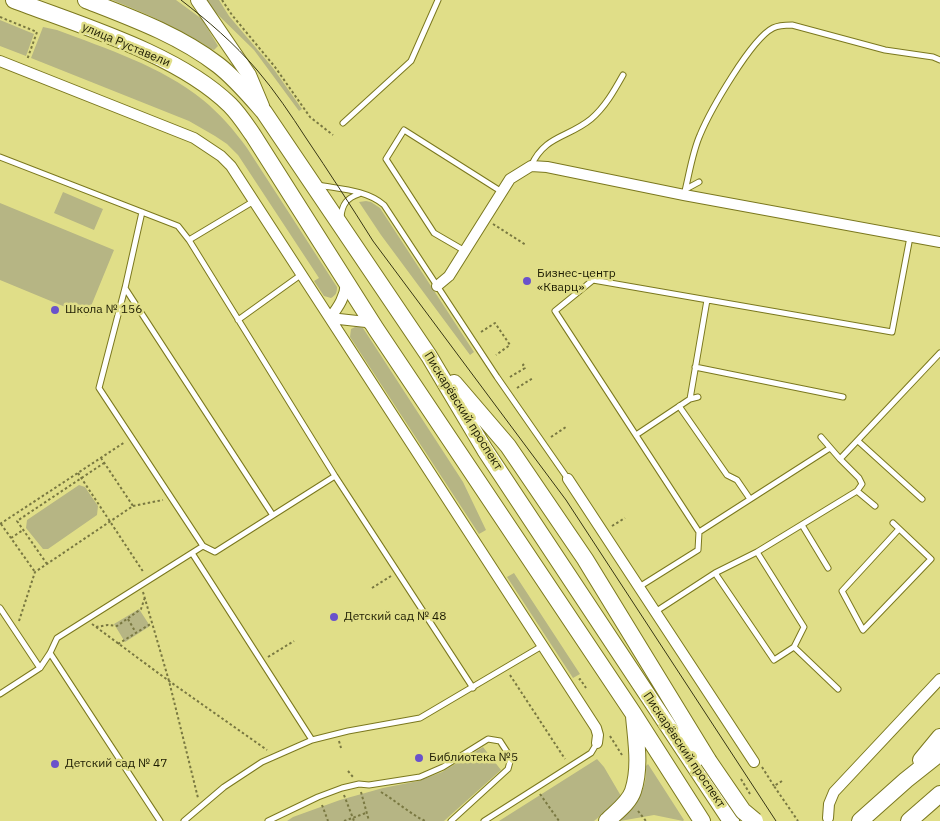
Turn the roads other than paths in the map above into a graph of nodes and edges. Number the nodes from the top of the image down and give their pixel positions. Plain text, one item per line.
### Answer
1 (14, 0) edge
2 (86, 0) edge
3 (198, 0) edge
4 (438, 0) edge
5 (940, 60) edge
6 (0, 61) edge
7 (623, 75) dead end
8 (230, 106) joint
9 (264, 112) junction
10 (344, 123) dead end
11 (0, 157) edge
12 (531, 166) junction
13 (698, 182) dead end
14 (313, 184) junction
15 (502, 192) junction
16 (685, 192) junction
17 (359, 194) junction
18 (255, 201) junction
19 (142, 212) junction
20 (340, 226) junction
21 (910, 236) junction
22 (188, 240) junction
23 (940, 242) edge
24 (465, 251) junction
25 (302, 274) junction
26 (346, 282) junction
27 (437, 286) junction
28 (125, 288) junction
29 (706, 300) junction
30 (330, 318) junction
31 (238, 320) junction
32 (376, 329) junction
33 (940, 352) edge
34 (429, 356) junction
35 (695, 367) junction
36 (698, 397) dead end
37 (843, 397) dead end
38 (690, 399) junction
39 (679, 406) junction
40 (636, 435) junction
41 (821, 437) dead end
42 (858, 441) junction
43 (830, 448) junction
44 (840, 459) junction
45 (335, 476) junction
46 (568, 479) joint
47 (857, 491) junction
48 (922, 499) dead end
49 (750, 500) junction
50 (875, 506) dead end
51 (272, 514) junction
52 (893, 524) dead end
53 (802, 525) junction
54 (900, 530) junction
55 (699, 532) junction
56 (202, 546) junction
57 (758, 552) junction
58 (192, 553) junction
59 (828, 568) dead end
60 (716, 573) junction
61 (640, 587) junction
62 (0, 608) edge
63 (655, 612) junction
64 (542, 646) junction
65 (794, 647) junction
66 (50, 653) junction
67 (40, 668) junction
68 (940, 679) edge
69 (473, 688) junction
70 (838, 689) dead end
71 (0, 694) edge
72 (633, 714) junction
73 (940, 737) edge
74 (312, 740) junction
75 (597, 743) joint
76 (940, 753) edge
77 (757, 763) road end
78 (906, 780) junction
79 (937, 798) edge
80 (881, 802) junction
81 (828, 818) dead end
82 (160, 821) edge
83 (184, 821) edge
84 (268, 821) edge
85 (451, 821) edge
86 (484, 821) edge
87 (607, 821) edge
88 (702, 821) edge
89 (731, 821) edge
90 (755, 821) edge
91 (847, 821) edge
92 (860, 821) edge
93 (909, 821) edge

1 - 8 main road, улица Руставели
2 - 9 main road, улица Руставели
3 - 9 main road, Пискарёвский проспект
4 - 10 lane
5 - 16 lane
6 - 18 street
7 - 12 lane
8 - 26 main road, Пискарёвский проспект
9 - 14 main road, Пискарёвский проспект
11 - 19 lane
12 - 15 street
12 - 16 street
13 - 16 lane
14 - 17 lane
14 - 20 main road, Пискарёвский проспект
15 - 24 street
15 - 24 lane
16 - 21 street
17 - 20 lane
17 - 27 lane
18 - 22 lane
18 - 25 street
19 - 22 lane
19 - 28 lane
20 - 34 main road, Пискарёвский проспект
21 - 23 street
21 - 29 lane
22 - 31 lane
24 - 27 street
25 - 30 street
25 - 31 lane
26 - 30 street
26 - 32 main road, Пискарёвский проспект
27 - 46 lane
28 - 51 lane
28 - 56 lane
29 - 35 lane
29 - 40 lane
30 - 32 street
30 - 64 street
31 - 45 lane
32 - 72 main road, Пискарёвский проспект
33 - 42 lane
34 - 89 main road, Пискарёвский проспект
34 - 90 main road, bridge
35 - 37 lane
35 - 38 lane
36 - 38 lane
38 - 39 lane
39 - 40 lane
39 - 49 lane
40 - 55 lane
41 - 43 lane
42 - 44 lane
42 - 48 lane
43 - 44 lane
43 - 49 lane
44 - 47 lane
45 - 51 lane
45 - 69 lane
46 - 61 street
47 - 50 lane
47 - 53 lane
49 - 55 lane
51 - 56 lane
52 - 54 lane
53 - 57 lane
53 - 59 lane
54 - 54 lane
55 - 61 lane
56 - 58 lane
57 - 60 lane
57 - 65 lane
58 - 66 lane
58 - 74 lane
60 - 63 lane
60 - 65 lane
61 - 63 street
62 - 67 lane
63 - 77 street
64 - 69 lane
64 - 75 street
65 - 70 lane
66 - 67 lane
66 - 82 lane
67 - 71 lane
68 - 81 street
69 - 74 lane
72 - 87 main road
72 - 88 main road, Пискарёвский проспект
73 - 78 main road
74 - 83 lane
75 - 86 lane
76 - 78 main road
78 - 80 main road
79 - 93 main road
80 - 91 main road
80 - 92 main road
84 - 85 lane

